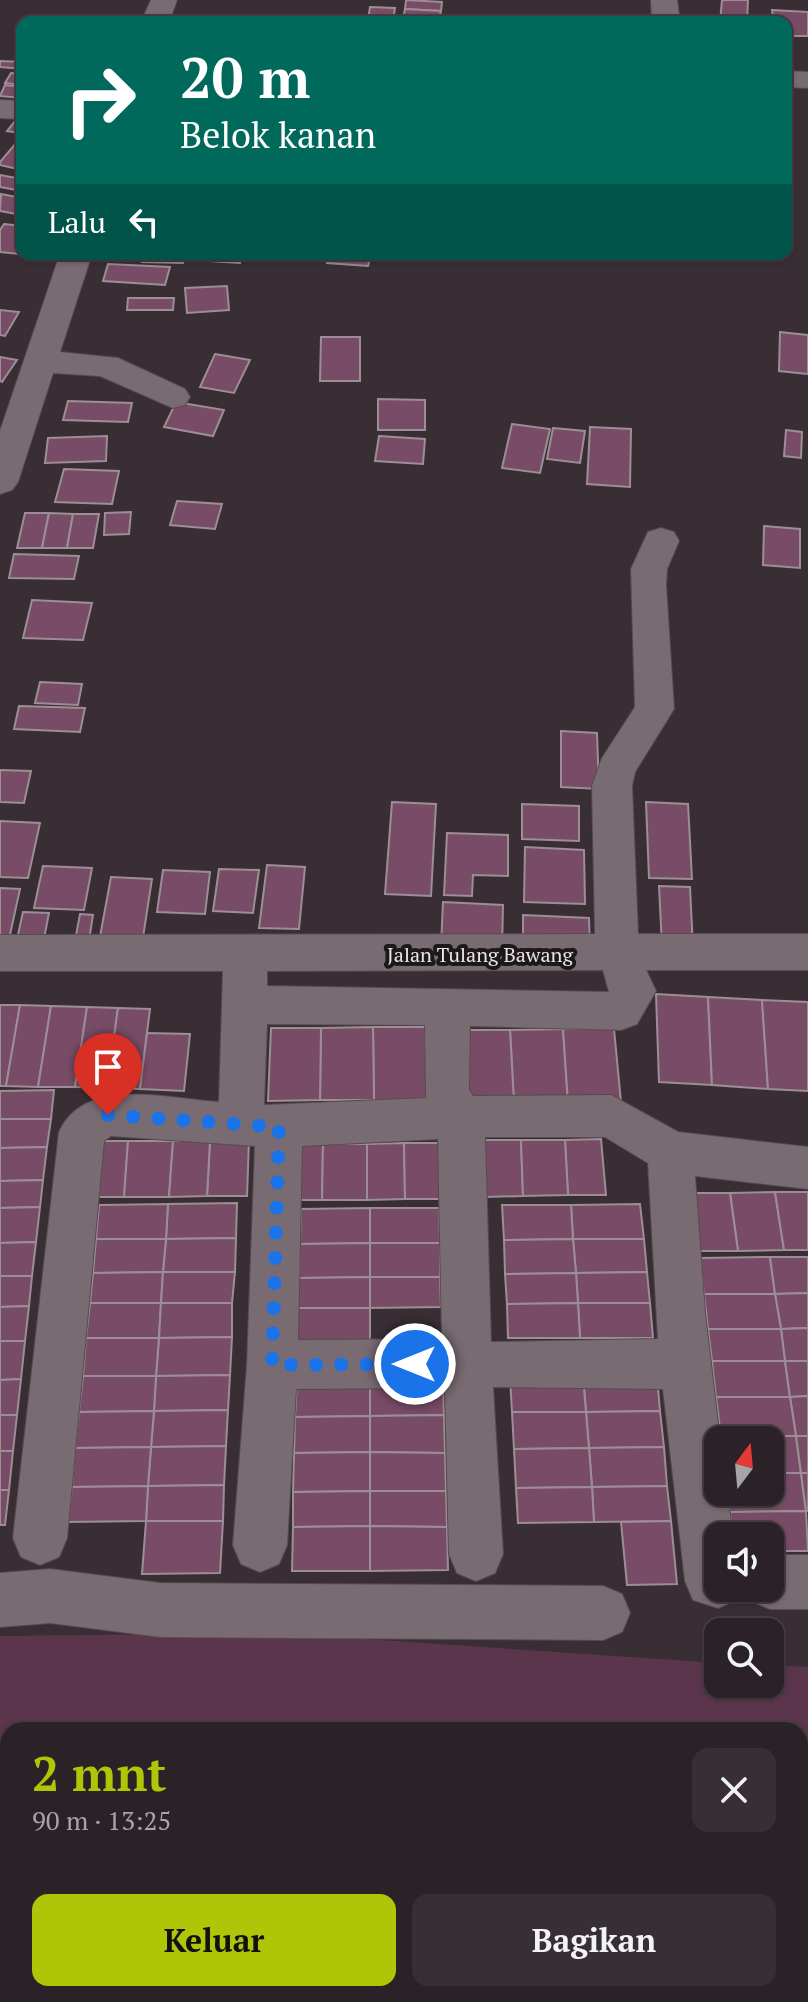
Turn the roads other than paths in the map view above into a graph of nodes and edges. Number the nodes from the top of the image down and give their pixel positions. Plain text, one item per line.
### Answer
1 (74, 260) edge
2 (39, 361) junction
3 (173, 397) dead end
4 (0, 482) edge
5 (661, 541) dead end
6 (808, 952) edge
7 (0, 953) edge
8 (245, 955) junction
9 (617, 955) junction
10 (245, 1005) junction
11 (448, 1008) junction
12 (461, 1117) junction
13 (260, 1125) junction
14 (671, 1152) junction
15 (808, 1168) edge
16 (469, 1364) junction
17 (685, 1364) junction
18 (272, 1365) junction
19 (705, 1522) edge
20 (40, 1538) dead end
21 (260, 1545) dead end
22 (476, 1554) dead end
23 (784, 1582) edge
24 (808, 1582) edge
25 (0, 1600) edge
26 (603, 1613) dead end

1 - 2 street
2 - 3 street
2 - 4 street
5 - 9 street
6 - 9 street, Jalan Tulang Bawang
7 - 8 street, Jalan Tulang Bawang
8 - 9 street, Jalan Tulang Bawang
8 - 10 street
9 - 11 street
10 - 11 street
10 - 13 street
11 - 12 street
12 - 13 street
12 - 14 street
12 - 16 street
13 - 18 street
13 - 20 street
14 - 15 street
14 - 17 street
16 - 17 street
16 - 18 street
16 - 22 street
17 - 19 street
18 - 21 street
23 - 24 street
25 - 26 street

